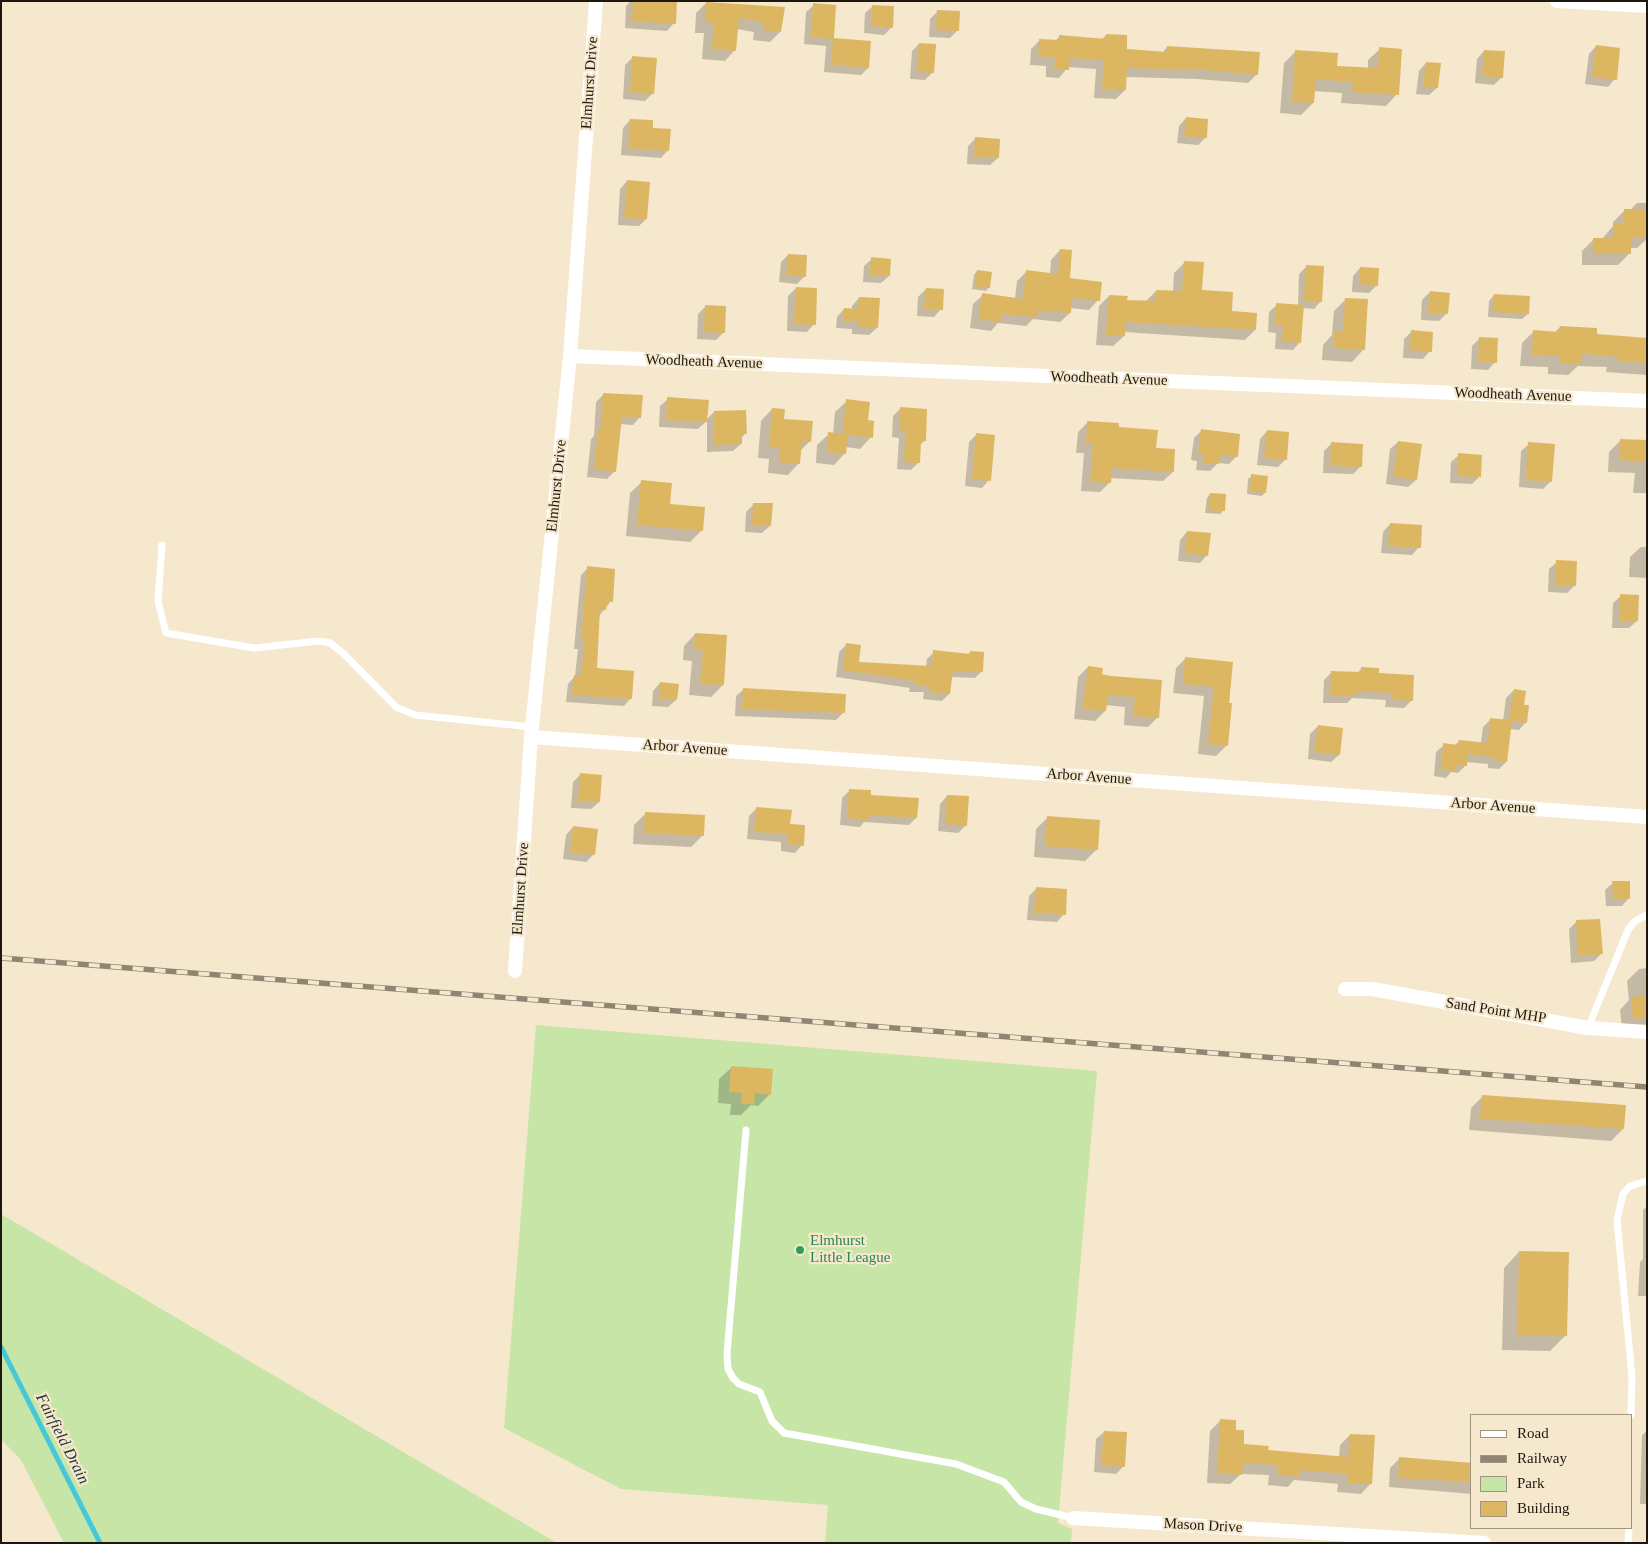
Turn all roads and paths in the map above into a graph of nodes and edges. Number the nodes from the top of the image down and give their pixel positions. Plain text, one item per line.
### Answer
1 (596, 1) edge
2 (1557, 1) edge
3 (1647, 6) edge
4 (570, 356) junction
5 (1647, 401) edge
6 (162, 546) dead end
7 (531, 732) junction
8 (1647, 816) edge
9 (1647, 915) edge
10 (516, 971) dead end
11 (1345, 989) dead end
12 (1588, 1028) junction
13 (1647, 1032) edge
14 (746, 1130) dead end
15 (1647, 1181) edge
16 (1631, 1414) edge
17 (1072, 1518) joint
18 (1629, 1529) edge
19 (1484, 1543) edge
20 (1628, 1543) edge

1 - 4 street, Elmhurst Drive
2 - 3 street
4 - 5 street, Woodheath Avenue
4 - 7 street, Elmhurst Drive
6 - 7 lane
7 - 8 street, Arbor Avenue
7 - 10 street, Elmhurst Drive
9 - 12 lane
11 - 12 street, Sand Point MHP
12 - 13 street, Sand Point MHP
14 - 17 lane
15 - 16 lane
17 - 19 street, Mason Drive
18 - 20 lane

